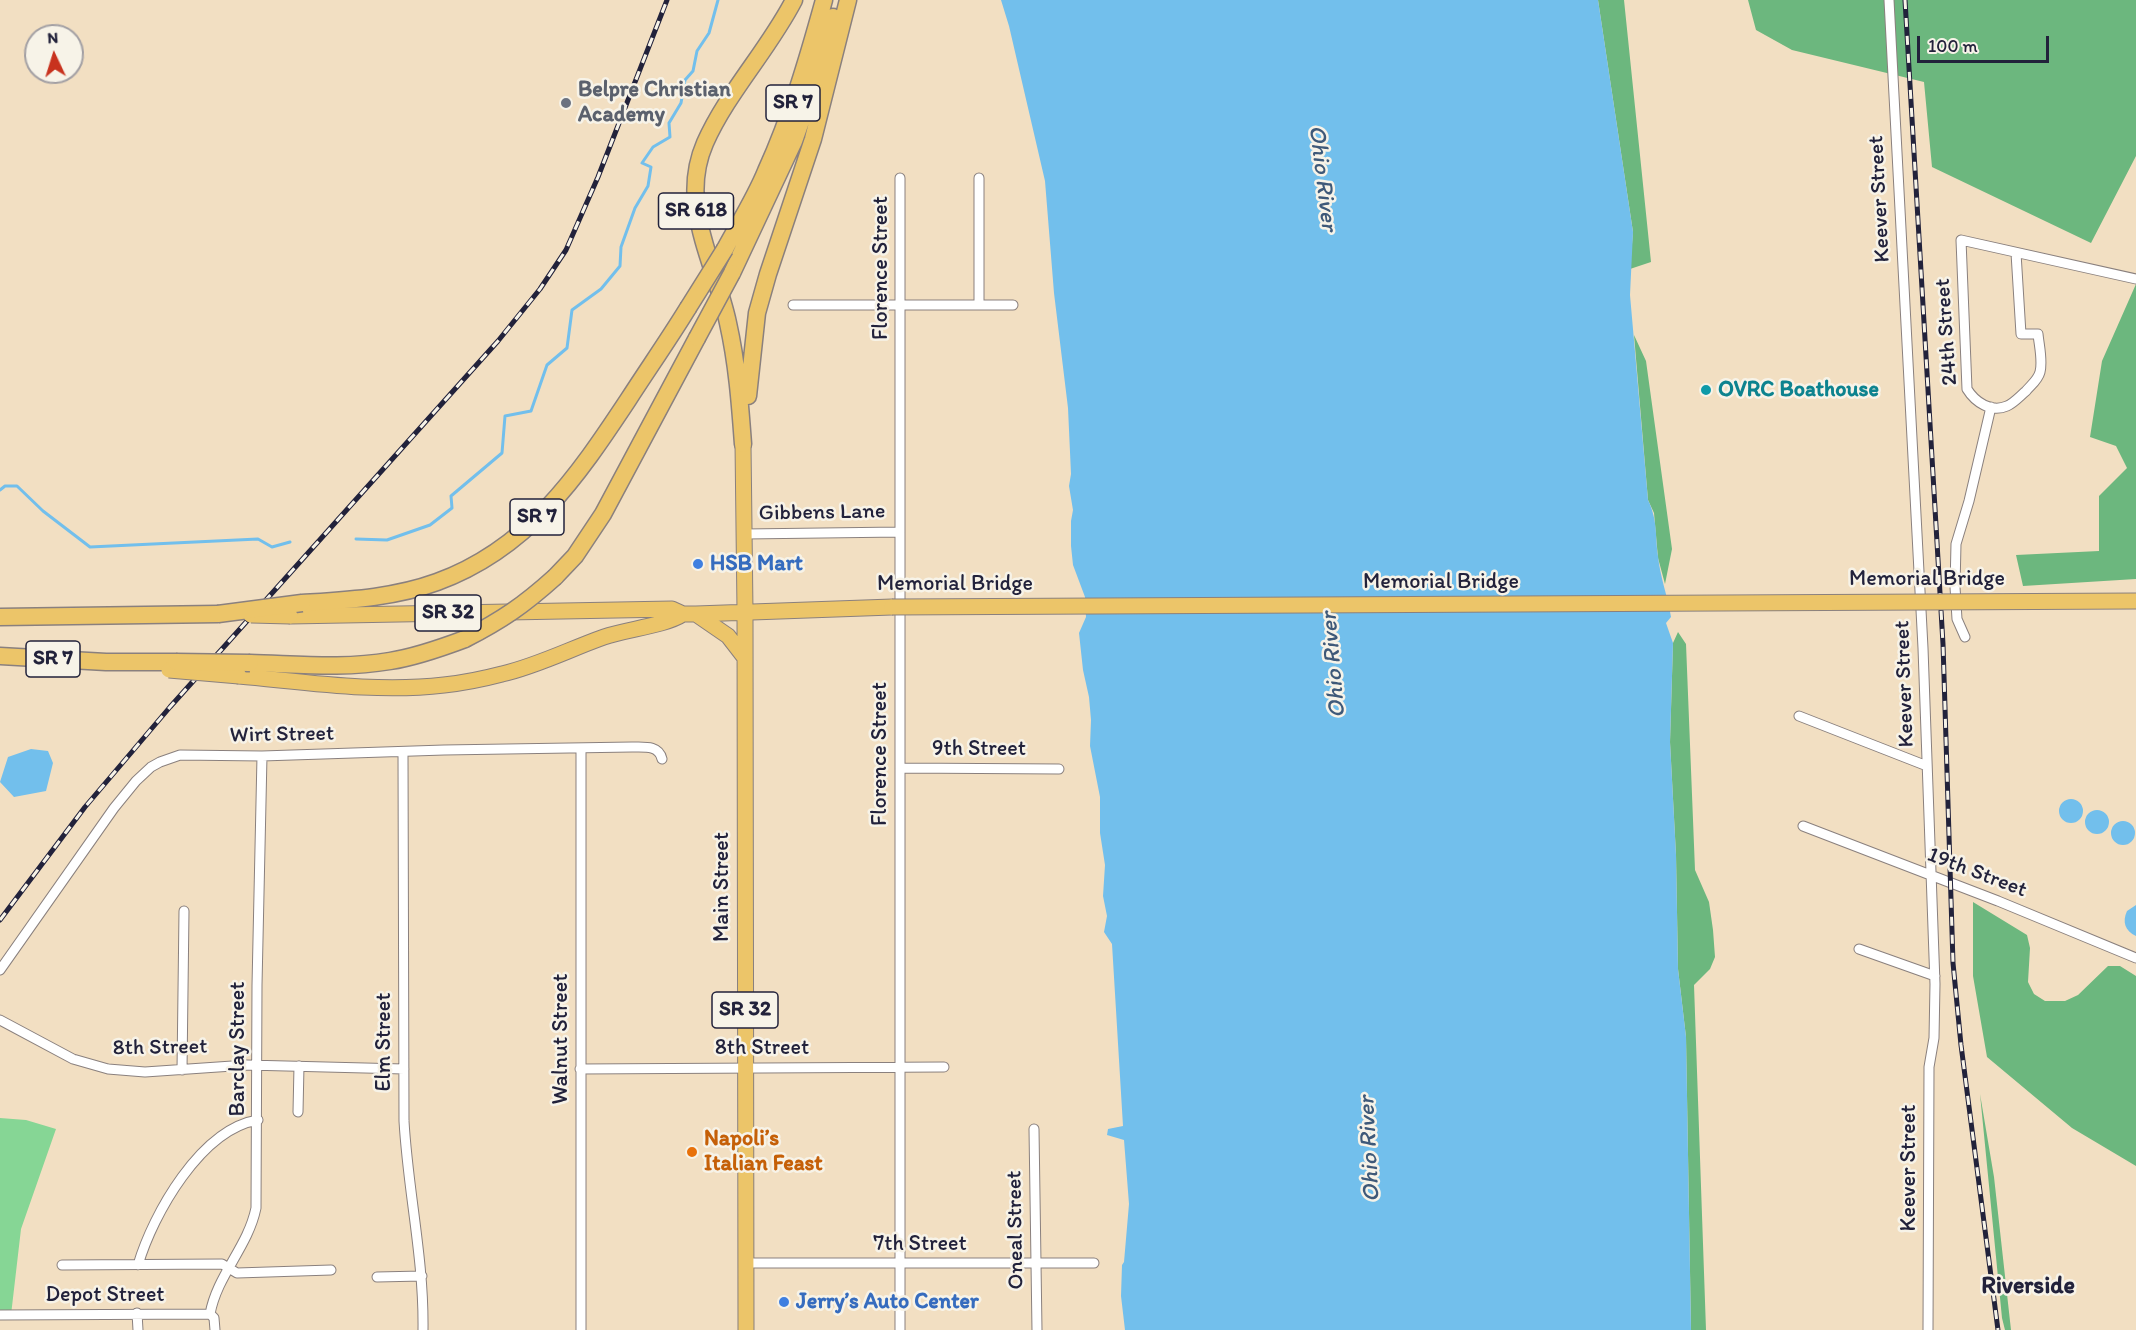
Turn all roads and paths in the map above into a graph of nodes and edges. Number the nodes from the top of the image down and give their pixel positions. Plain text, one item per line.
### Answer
1 (794, 0) edge
2 (824, 0) edge
3 (838, 0) edge
4 (848, 0) edge
5 (1889, 0) edge
6 (900, 178) dead end
7 (979, 178) dead end
8 (2016, 253) junction
9 (2136, 279) edge
10 (901, 304) junction
11 (794, 305) dead end
12 (979, 305) junction
13 (1013, 305) dead end
14 (1991, 407) junction
15 (743, 444) junction
16 (900, 532) junction
17 (745, 534) junction
18 (2136, 601) edge
19 (296, 610) junction
20 (746, 611) junction
21 (689, 614) junction
22 (0, 617) edge
23 (1965, 637) dead end
24 (0, 656) edge
25 (745, 658) junction
26 (245, 670) junction
27 (1798, 716) dead end
28 (581, 748) junction
29 (403, 752) junction
30 (262, 756) junction
31 (662, 759) dead end
32 (1927, 766) junction
33 (900, 768) junction
34 (1059, 769) dead end
35 (1803, 826) dead end
36 (1930, 876) junction
37 (184, 911) dead end
38 (1859, 948) dead end
39 (2136, 958) edge
40 (0, 970) edge
41 (1935, 976) junction
42 (0, 1020) edge
43 (258, 1065) junction
44 (299, 1066) junction
45 (944, 1067) dead end
46 (900, 1068) junction
47 (404, 1069) junction
48 (580, 1069) junction
49 (745, 1069) junction
50 (182, 1070) junction
51 (298, 1112) dead end
52 (258, 1120) junction
53 (1034, 1129) dead end
54 (747, 1263) junction
55 (900, 1263) junction
56 (1036, 1263) junction
57 (1094, 1263) dead end
58 (62, 1265) dead end
59 (138, 1265) junction
60 (229, 1269) junction
61 (332, 1270) dead end
62 (422, 1276) junction
63 (377, 1277) dead end
64 (138, 1313) junction
65 (210, 1314) junction
66 (0, 1315) edge
67 (138, 1330) edge
68 (215, 1330) edge
69 (423, 1330) edge
70 (581, 1330) edge
71 (746, 1330) edge
72 (900, 1330) edge
73 (1037, 1330) edge
74 (1928, 1330) edge

1 - 15 highway, SR 618
2 - 19 highway, SR 7, bridge
3 - 26 highway, SR 7, bridge
4 - 15 highway
5 - 32 street, Keever Street
6 - 10 street, Florence Street
7 - 12 street
8 - 9 street, 24th Street
8 - 14 street
8 - 14 street, 24th Street
10 - 11 street
10 - 12 street
10 - 16 street, Florence Street
12 - 13 street
14 - 23 street
15 - 17 main road, Main Street / SR 32
16 - 17 street, Gibbens Lane
16 - 33 street, Florence Street
17 - 20 main road, Main Street / SR 32
18 - 20 main road, Memorial Bridge, bridge
19 - 21 main road, SR 32
19 - 22 highway, SR 7 / SR 7, bridge
20 - 21 main road, SR 32
20 - 25 main road, Main Street / SR 32
21 - 25 main road, SR 32
21 - 26 main road, SR 32
24 - 26 highway, SR 7 / SR 7, bridge
25 - 49 main road, Main Street / SR 32
27 - 32 street
28 - 29 street, Wirt Street
28 - 31 street, Wirt Street
28 - 48 street, Walnut Street
29 - 30 street, Wirt Street
29 - 47 street, Elm Street
30 - 40 street, Wirt Street
30 - 43 street, Barclay Street
32 - 36 street, Keever Street
33 - 34 street, 9th Street
33 - 46 street, Florence Street
35 - 36 street, 19th Street
36 - 39 street, 19th Street
36 - 41 street, Keever Street
37 - 50 street
38 - 41 street
41 - 74 street, Keever Street
42 - 50 street, 8th Street
43 - 44 street, 8th Street
43 - 50 street, 8th Street
43 - 52 street, Barclay Street
44 - 47 street, 8th Street
44 - 51 street
45 - 46 street, 8th Street
46 - 49 street, 8th Street
46 - 55 street, Florence Street
47 - 62 street, Elm Street
48 - 49 street, 8th Street
48 - 70 street, Walnut Street
49 - 54 main road, Main Street / SR 32
52 - 59 street
52 - 60 street, Barclay Street
53 - 56 street, Oneal Street
54 - 55 street, 7th Street
54 - 71 main road, Main Street / SR 32
55 - 56 street, 7th Street
55 - 72 street, Florence Street
56 - 57 street, 7th Street
56 - 73 street, Oneal Street
58 - 59 street
59 - 60 street
60 - 61 street
60 - 65 street, Barclay Street
62 - 63 street
62 - 69 street, Elm Street
64 - 65 street, Depot Street
64 - 66 street, Depot Street
64 - 67 street
65 - 68 street

